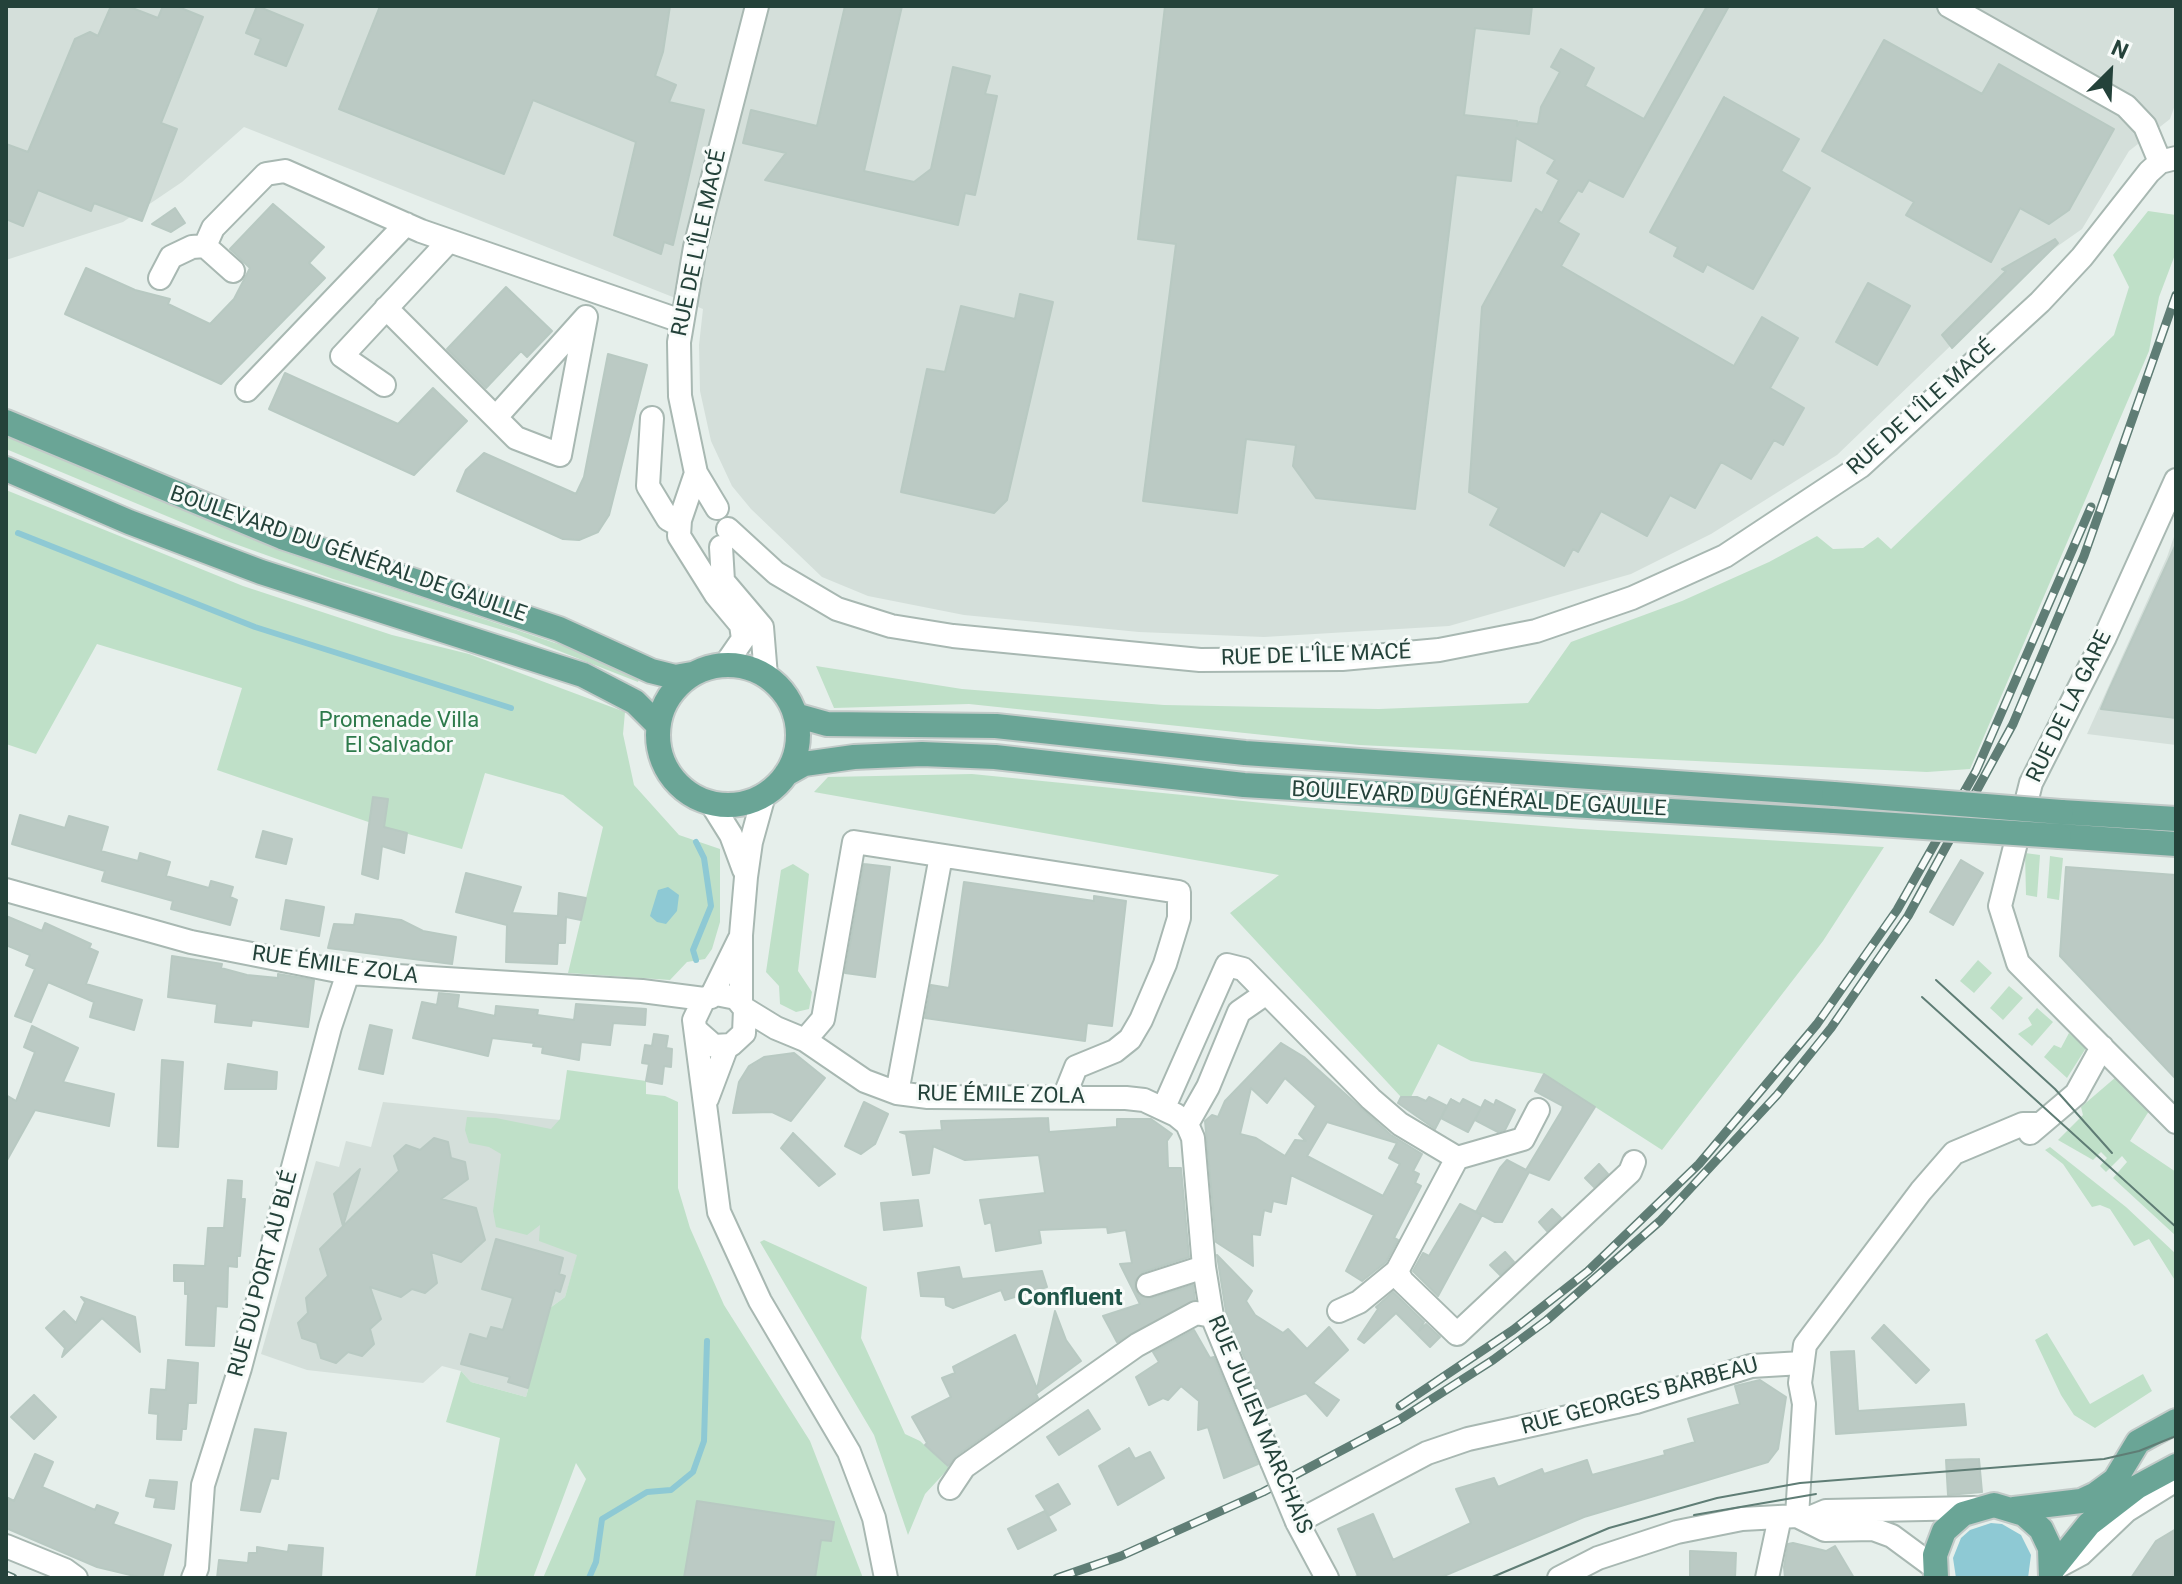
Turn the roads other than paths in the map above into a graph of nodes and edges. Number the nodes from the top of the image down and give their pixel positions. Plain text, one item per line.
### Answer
1 (743, 6) edge
2 (757, 6) edge
3 (1949, 6) edge
4 (730, 109) junction
5 (2168, 160) edge
6 (406, 224) junction
7 (449, 241) junction
8 (205, 246) junction
9 (233, 271) dead end
10 (160, 278) dead end
11 (606, 295) junction
12 (386, 308) junction
13 (586, 317) junction
14 (681, 321) junction
15 (384, 385) dead end
16 (247, 390) dead end
17 (497, 416) junction
18 (652, 418) dead end
19 (6, 422) edge
20 (6, 469) edge
21 (696, 473) junction
22 (2176, 480) edge
23 (717, 508) junction
24 (681, 520) junction
25 (729, 541) junction
26 (688, 548) junction
27 (725, 665) junction
28 (692, 674) junction
29 (766, 676) junction
30 (795, 715) junction
31 (658, 725) junction
32 (786, 774) junction
33 (764, 795) junction
34 (711, 803) junction
35 (2176, 819) edge
36 (2060, 824) junction
37 (2176, 844) edge
38 (941, 856) junction
39 (746, 877) junction
40 (6, 890) edge
41 (741, 935) junction
42 (348, 973) junction
43 (1265, 994) junction
44 (672, 995) junction
45 (708, 998) junction
46 (743, 1006) junction
47 (695, 1026) junction
48 (776, 1028) junction
49 (736, 1040) junction
50 (805, 1040) junction
51 (2102, 1047) junction
52 (897, 1093) junction
53 (1064, 1097) junction
54 (706, 1104) junction
55 (1164, 1107) junction
56 (1538, 1110) dead end
57 (2176, 1122) edge
58 (1187, 1124) junction
59 (1457, 1158) junction
60 (1634, 1162) dead end
61 (1204, 1267) junction
62 (1397, 1271) junction
63 (1148, 1285) dead end
64 (1339, 1311) dead end
65 (1212, 1316) junction
66 (1802, 1363) junction
67 (2176, 1421) edge
68 (2176, 1466) edge
69 (2176, 1480) edge
70 (950, 1488) dead end
71 (1974, 1508) junction
72 (2014, 1509) junction
73 (1795, 1517) junction
74 (1297, 1522) junction
75 (6, 1546) edge
76 (1935, 1573) edge
77 (2052, 1574) edge
78 (76, 1578) edge
79 (193, 1578) edge
80 (886, 1578) edge
81 (1327, 1578) edge
82 (1559, 1578) edge
83 (1767, 1578) edge

1 - 4 street, RUE DE L'ÎLE MACÉ
2 - 4 street, RUE DE L'ÎLE MACÉ
3 - 5 street
4 - 14 street, RUE DE L'ÎLE MACÉ
5 - 25 street, RUE DE L'ÎLE MACÉ
6 - 7 street
6 - 8 street
6 - 16 street
7 - 11 street
7 - 12 street
8 - 9 street
8 - 10 street
11 - 13 street
11 - 14 street
12 - 15 street
12 - 17 street
13 - 17 street
13 - 17 street
14 - 21 street, RUE DE L'ÎLE MACÉ
18 - 24 street
19 - 28 main road, BOULEVARD DU GÉNÉRAL DE GAULLE
20 - 31 main road, BOULEVARD DU GÉNÉRAL DE GAULLE
21 - 23 street, RUE DE L'ÎLE MACÉ
21 - 24 street, RUE DE L'ÎLE MACÉ
22 - 51 street, RUE DE LA GARE
23 - 24 street
23 - 25 street
24 - 26 street
25 - 26 street
25 - 29 street
26 - 27 street
27 - 28 main road
27 - 29 main road
28 - 31 main road
29 - 30 main road
30 - 32 main road
30 - 36 main road, BOULEVARD DU GÉNÉRAL DE GAULLE, bridge
31 - 34 main road
32 - 33 main road
32 - 36 main road, BOULEVARD DU GÉNÉRAL DE GAULLE, bridge
33 - 34 main road
33 - 39 street
34 - 39 street
35 - 36 main road, BOULEVARD DU GÉNÉRAL DE GAULLE
36 - 37 main road, BOULEVARD DU GÉNÉRAL DE GAULLE
38 - 50 street
38 - 52 street
38 - 53 street
39 - 41 street
40 - 42 street, RUE ÉMILE ZOLA
41 - 45 street
41 - 46 street
42 - 44 street, RUE ÉMILE ZOLA
42 - 79 street, RUE DU PORT AU BLÉ
43 - 55 street
43 - 58 street
43 - 59 street
44 - 45 street, RUE ÉMILE ZOLA
44 - 47 street
45 - 46 street
45 - 47 street
46 - 48 street, RUE ÉMILE ZOLA
46 - 49 street
47 - 49 street
47 - 54 street
48 - 49 street
48 - 50 street, RUE ÉMILE ZOLA
49 - 54 street
50 - 52 street, RUE ÉMILE ZOLA
51 - 57 street, RUE DE LA GARE
51 - 66 street
52 - 53 street, RUE ÉMILE ZOLA
53 - 55 street, RUE ÉMILE ZOLA
54 - 80 street
55 - 58 street, RUE ÉMILE ZOLA
56 - 59 street
58 - 61 street, RUE JULIEN MARCHAIS
59 - 62 street
60 - 62 street
61 - 63 street
61 - 65 street, RUE JULIEN MARCHAIS
62 - 64 street
65 - 70 street
65 - 74 street, RUE JULIEN MARCHAIS, bridge
66 - 73 street
66 - 74 street, RUE GEORGES BARBEAU
67 - 72 main road
68 - 77 main road
69 - 77 street
71 - 72 main road
71 - 73 street
71 - 76 main road
72 - 77 main road
73 - 76 street
73 - 82 street
73 - 83 street
74 - 81 street, RUE JULIEN MARCHAIS
75 - 78 street

